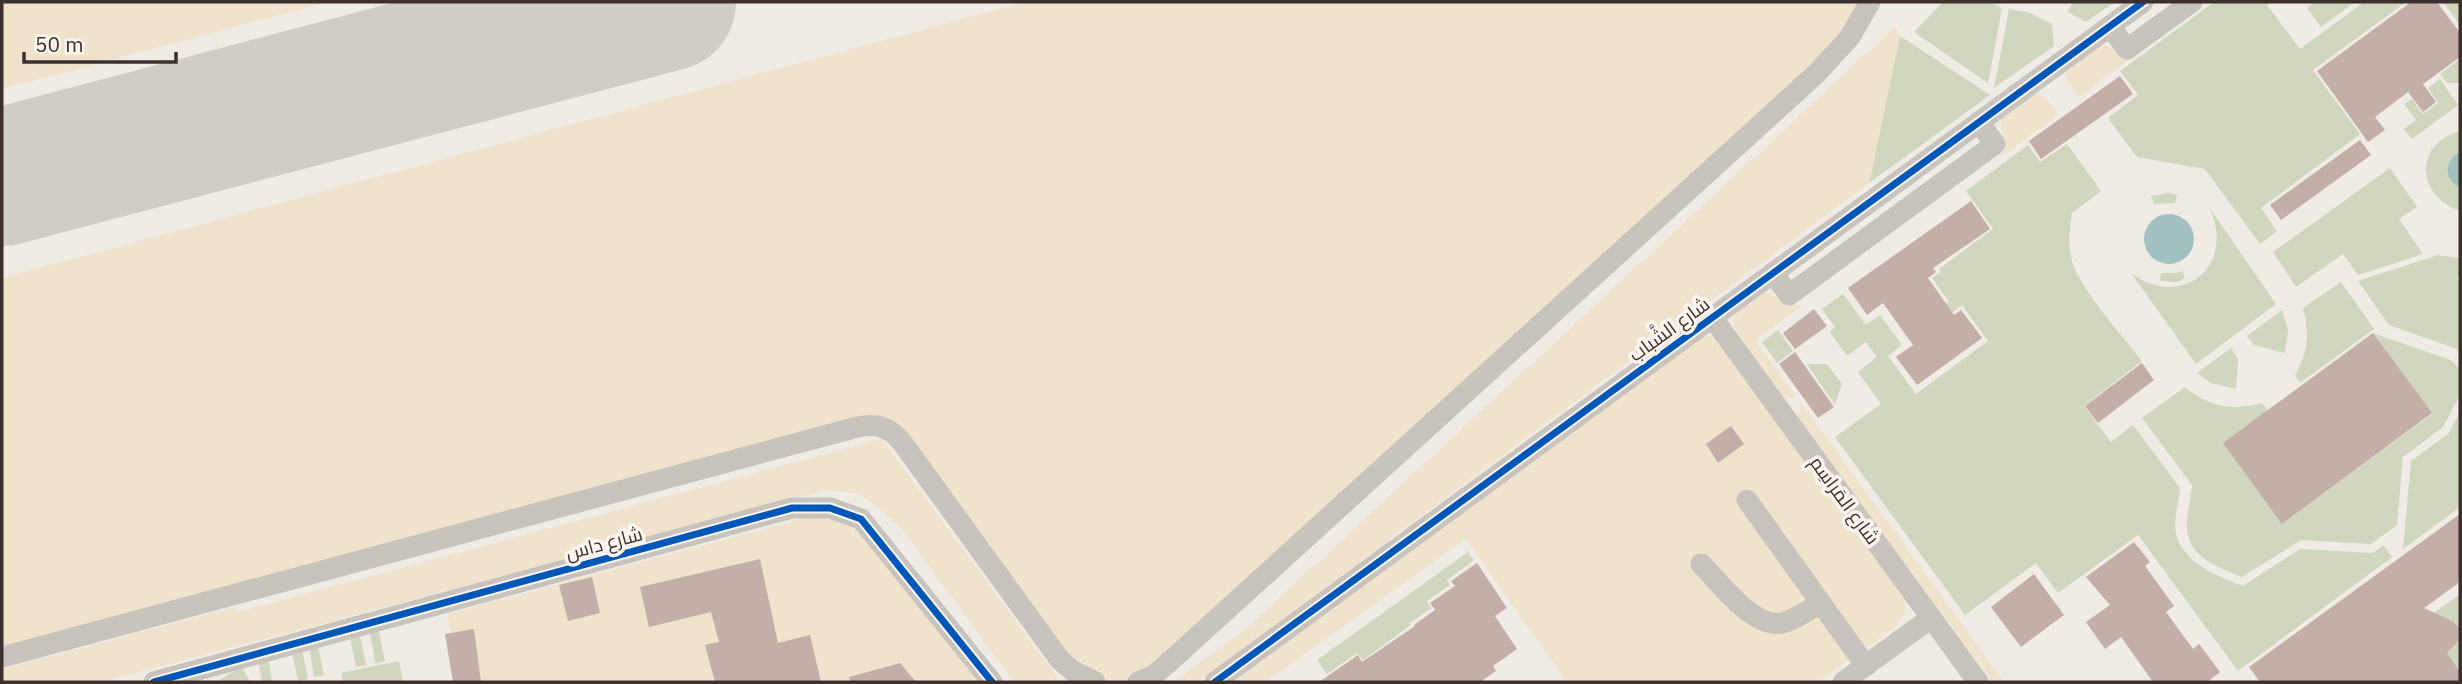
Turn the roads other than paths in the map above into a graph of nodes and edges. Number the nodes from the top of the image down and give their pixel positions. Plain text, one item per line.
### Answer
1 (1870, 2) edge
2 (2143, 2) edge
3 (2192, 2) edge
4 (2110, 26) junction
5 (1712, 317) junction
6 (1747, 500) dead end
7 (1701, 564) dead end
8 (1821, 603) junction
9 (1931, 618) junction
10 (2, 657) edge
11 (1866, 666) junction
12 (179, 679) edge
13 (154, 682) edge
14 (992, 682) edge
15 (1096, 682) edge
16 (1138, 682) edge
17 (1215, 682) edge
18 (1843, 682) edge
19 (1978, 682) edge

1 - 16 street
2 - 4 street, شارع الشَّباب
3 - 4 street
4 - 5 street, شارع الشَّباب
5 - 9 street, شارع المَراسِم
5 - 17 street, شارع الشَّباب
6 - 8 street
7 - 8 street
8 - 11 street
9 - 11 street
9 - 19 street, شارع المَراسِم
10 - 15 street
11 - 18 street
12 - 13 street, شارع داس
12 - 14 street, شارع داس

